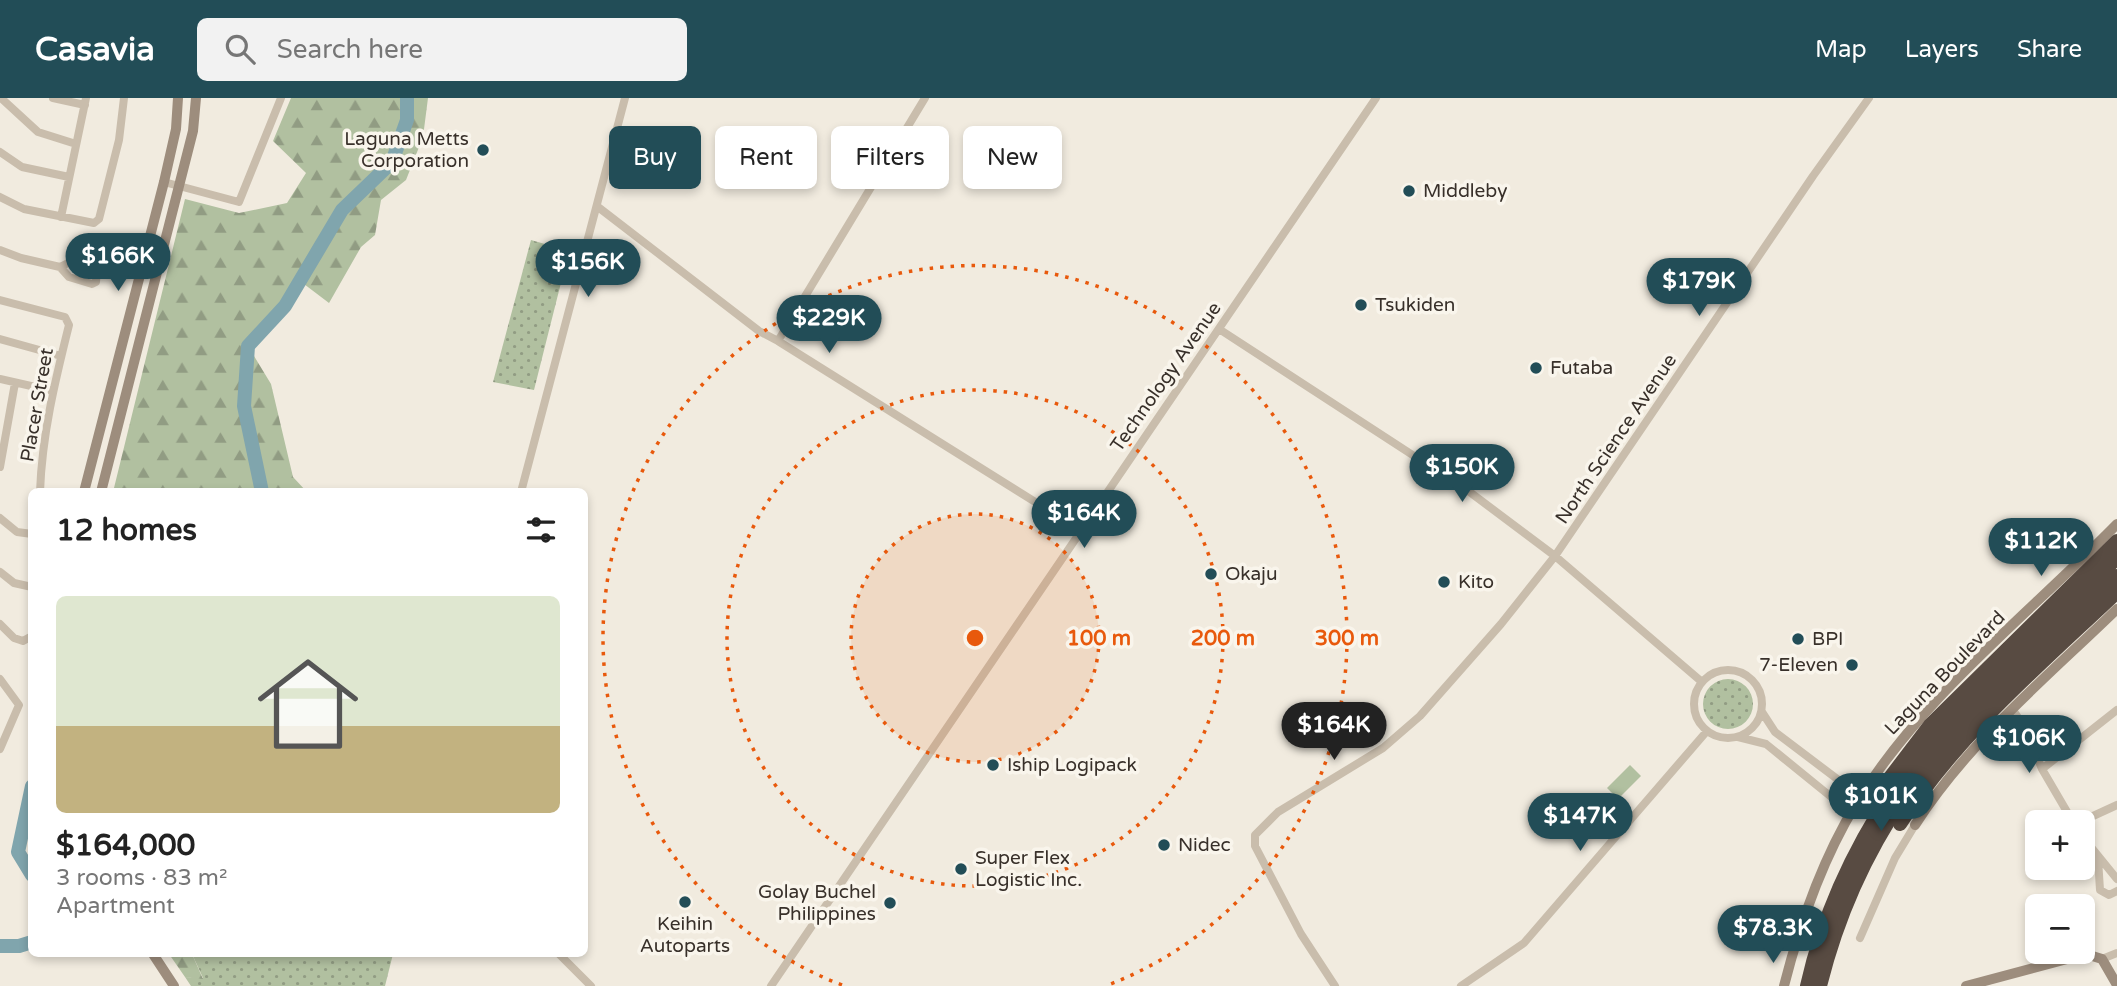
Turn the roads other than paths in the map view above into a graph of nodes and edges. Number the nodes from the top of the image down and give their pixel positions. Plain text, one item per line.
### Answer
1 (1, 98) edge
2 (53, 98) edge
3 (124, 98) edge
4 (178, 98) edge
5 (196, 98) edge
6 (281, 98) edge
7 (625, 98) edge
8 (925, 98) edge
9 (1376, 98) edge
10 (1869, 98) edge
11 (86, 102) edge
12 (76, 144) junction
13 (0, 152) edge
14 (69, 177) junction
15 (164, 182) junction
16 (179, 187) junction
17 (0, 197) edge
18 (598, 207) junction
19 (61, 217) junction
20 (0, 250) edge
21 (60, 267) dead end
22 (0, 300) edge
23 (1219, 329) junction
24 (0, 339) edge
25 (778, 341) junction
26 (61, 356) junction
27 (0, 379) edge
28 (15, 383) junction
29 (53, 391) junction
30 (3, 418) edge
31 (0, 467) edge
32 (40, 488) edge
33 (85, 488) edge
34 (102, 488) edge
35 (522, 488) edge
36 (0, 518) edge
37 (2117, 524) edge
38 (1080, 530) junction
39 (28, 533) edge
40 (2117, 541) edge
41 (1555, 556) junction
42 (2117, 558) edge
43 (0, 572) edge
44 (2117, 576) edge
45 (28, 586) edge
46 (2117, 592) edge
47 (2117, 609) edge
48 (0, 624) edge
49 (28, 639) edge
50 (0, 679) edge
51 (1702, 682) junction
52 (2013, 710) junction
53 (2117, 710) edge
54 (1762, 712) junction
55 (1707, 731) junction
56 (1738, 737) junction
57 (0, 750) edge
58 (2042, 769) junction
59 (1899, 793) junction
60 (1864, 803) junction
61 (2117, 804) edge
62 (2066, 810) edge
63 (2095, 815) edge
64 (1907, 822) junction
65 (2095, 855) edge
66 (2098, 859) junction
67 (2117, 879) edge
68 (2117, 891) edge
69 (1860, 938) dead end
70 (2117, 953) edge
71 (155, 957) edge
72 (562, 957) edge
73 (2102, 959) junction
74 (2117, 985) edge
75 (174, 986) edge
76 (591, 986) edge
77 (771, 986) edge
78 (1335, 986) edge
79 (1461, 986) edge
80 (1784, 986) edge
81 (1807, 986) edge
82 (1820, 986) edge
83 (1966, 986) edge

1 - 12 street
2 - 11 street
3 - 19 street
4 - 15 main road
5 - 16 main road
6 - 16 street
7 - 18 street
8 - 25 street
9 - 23 street, Technology Avenue
10 - 41 street, North Science Avenue
11 - 12 street
12 - 14 street
13 - 14 street
14 - 19 street
15 - 16 street
15 - 33 main road
16 - 34 main road
17 - 19 street
18 - 25 street
18 - 35 street
20 - 21 street
22 - 26 street, Placer Street
23 - 38 street, Technology Avenue
23 - 41 street
24 - 26 street
25 - 38 street
26 - 29 street, Placer Street
27 - 28 street
28 - 29 street
28 - 30 street
29 - 32 street, Placer Street
30 - 31 street
36 - 39 street
37 - 60 main road, Laguna Boulevard
38 - 77 street, Technology Avenue
40 - 60 highway
41 - 51 street
41 - 78 street, North Science Avenue
42 - 59 highway
43 - 45 street
44 - 59 highway
46 - 64 highway
47 - 52 main road
48 - 49 street
50 - 57 street
51 - 54 street
51 - 55 street
52 - 58 street
52 - 64 main road
53 - 58 street
54 - 56 street
54 - 60 street
55 - 56 street
55 - 79 street
56 - 60 street
58 - 62 street
59 - 81 highway, bridge
59 - 82 highway, bridge
60 - 64 main road
60 - 80 main road, Laguna Boulevard
61 - 63 street
64 - 69 street
65 - 66 street
66 - 67 street
66 - 68 street
70 - 73 street
71 - 75 main road
72 - 76 street
73 - 74 main road
73 - 83 main road

